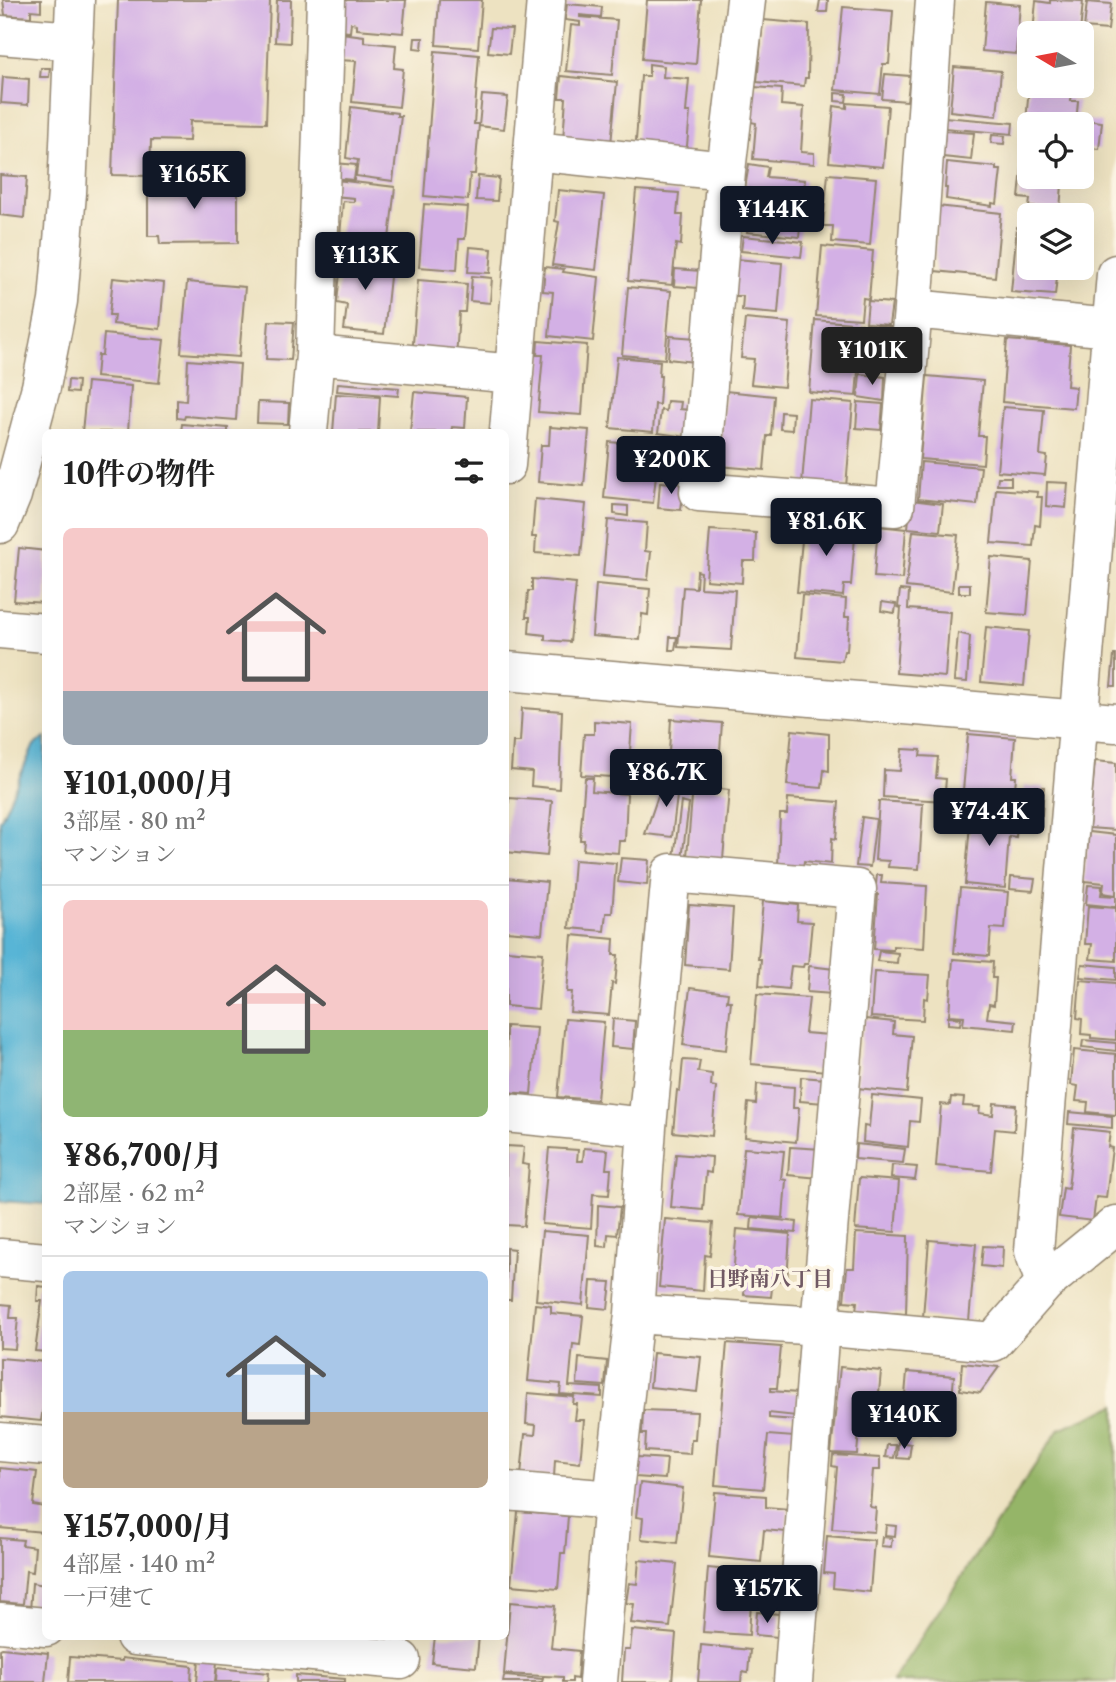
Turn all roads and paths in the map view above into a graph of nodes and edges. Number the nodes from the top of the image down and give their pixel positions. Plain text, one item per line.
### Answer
1 (75, 0) edge
2 (326, 0) edge
3 (546, 0) edge
4 (746, 0) edge
5 (935, 0) edge
6 (0, 35) edge
7 (74, 41) junction
8 (533, 151) junction
9 (726, 171) junction
10 (1116, 275) edge
11 (914, 309) junction
12 (1111, 328) junction
13 (315, 355) junction
14 (514, 374) junction
15 (307, 429) edge
16 (509, 431) edge
17 (0, 524) edge
18 (0, 629) edge
19 (42, 633) edge
20 (509, 671) edge
21 (1077, 719) junction
22 (1116, 723) edge
23 (509, 1113) edge
24 (647, 1127) junction
25 (1116, 1225) edge
26 (0, 1258) edge
27 (42, 1262) edge
28 (1045, 1283) junction
29 (634, 1314) junction
30 (820, 1326) junction
31 (0, 1442) edge
32 (42, 1446) edge
33 (509, 1491) edge
34 (613, 1500) junction
35 (0, 1623) edge
36 (42, 1627) edge
37 (209, 1640) edge
38 (401, 1659) edge
39 (598, 1682) edge
40 (793, 1682) edge

1 - 7 street
2 - 13 street
3 - 8 street
4 - 9 street
5 - 11 street
6 - 7 street
7 - 17 street
8 - 9 street
8 - 14 street
9 - 11 street
10 - 12 street
11 - 12 street
12 - 21 street
13 - 14 street
13 - 15 street
14 - 16 street
18 - 19 street
20 - 21 street
21 - 22 street
21 - 28 street
23 - 24 street
24 - 29 street
24 - 30 street
25 - 28 street
26 - 27 street
28 - 30 street
29 - 30 street
29 - 34 street
30 - 40 street
31 - 32 street
33 - 34 street
34 - 39 street
35 - 36 street
37 - 38 street

